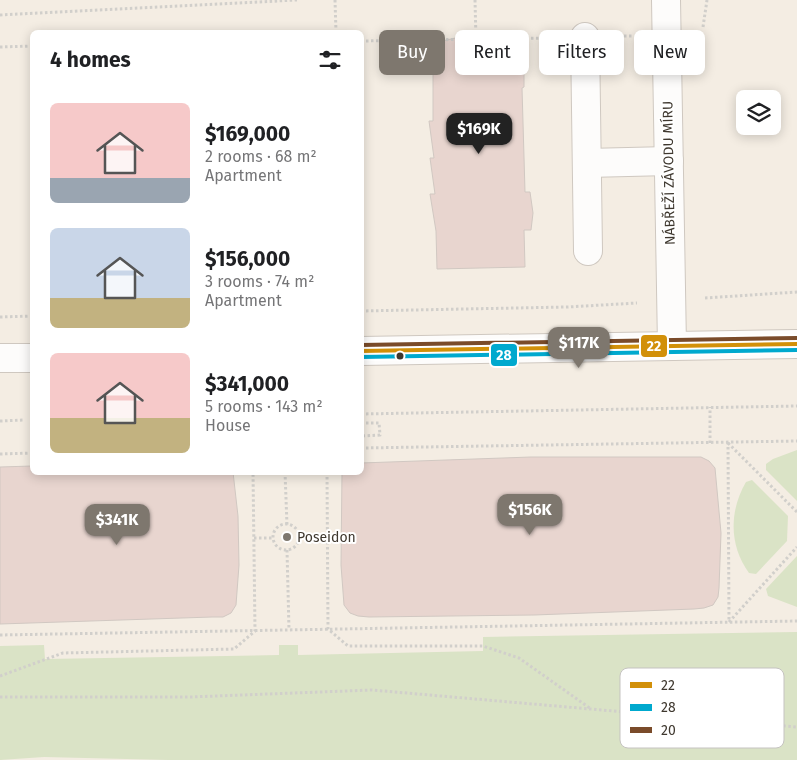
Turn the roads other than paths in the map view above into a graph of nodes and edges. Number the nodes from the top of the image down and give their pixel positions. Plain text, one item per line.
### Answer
1 (666, 0) edge
2 (586, 75) edge
3 (669, 161) junction
4 (587, 163) junction
5 (588, 251) dead end
6 (797, 344) edge
7 (672, 346) junction
8 (364, 351) edge
9 (0, 358) edge
10 (30, 358) edge

1 - 3 street, NÁBŘEŽÍ ZÁVODU MÍRU
2 - 4 street
3 - 4 street
3 - 7 street, NÁBŘEŽÍ ZÁVODU MÍRU
4 - 5 street
6 - 7 street
7 - 8 street
9 - 10 street

